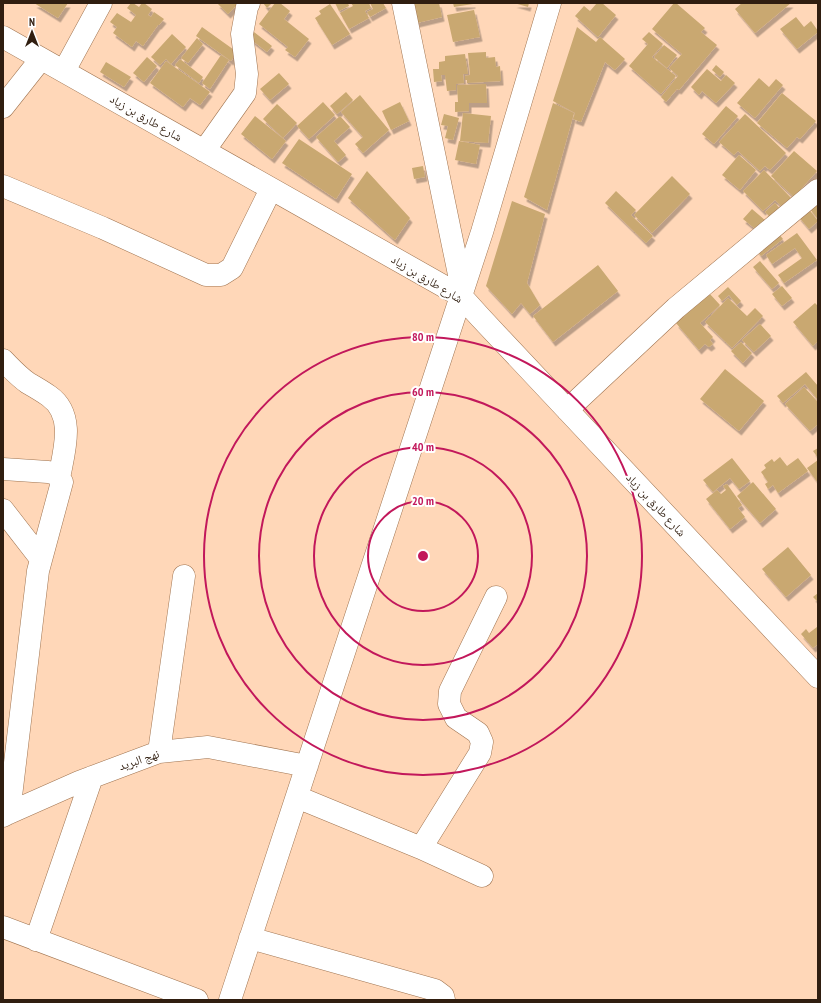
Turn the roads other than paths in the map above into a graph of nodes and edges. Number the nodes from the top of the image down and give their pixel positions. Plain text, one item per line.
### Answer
1 (101, 3) edge
2 (249, 3) edge
3 (403, 3) edge
4 (550, 3) edge
5 (3, 37) edge
6 (41, 58) junction
7 (64, 71) junction
8 (3, 107) edge
9 (204, 151) junction
10 (3, 186) edge
11 (271, 189) junction
12 (818, 190) edge
13 (462, 293) junction
14 (3, 360) edge
15 (567, 410) junction
16 (3, 469) edge
17 (59, 478) junction
18 (3, 510) edge
19 (41, 559) junction
20 (184, 576) dead end
21 (496, 597) dead end
22 (818, 677) edge
23 (159, 752) junction
24 (307, 766) junction
25 (92, 777) junction
26 (297, 797) junction
27 (6, 815) edge
28 (420, 848) junction
29 (482, 876) dead end
30 (3, 927) edge
31 (250, 938) junction
32 (36, 940) junction
33 (197, 1000) edge
34 (230, 1000) edge
35 (444, 1000) edge

1 - 7 street
2 - 9 street
3 - 13 street
4 - 13 street
5 - 6 street, شارع طارق بن زياد
6 - 7 street, شارع طارق بن زياد
6 - 8 street
7 - 9 street, شارع طارق بن زياد
9 - 11 street, شارع طارق بن زياد
10 - 11 street
11 - 13 street, شارع طارق بن زياد
12 - 15 street
13 - 15 street, شارع طارق بن زياد
13 - 24 street
14 - 17 street
15 - 22 street, شارع طارق بن زياد
16 - 17 street
17 - 19 street
18 - 19 street
19 - 27 street
20 - 23 street
21 - 28 street
23 - 24 street, نهج البريد
23 - 25 street, نهج البريد
24 - 26 street
25 - 27 street, نهج البريد
25 - 32 street
26 - 28 street
26 - 31 street
28 - 29 street
30 - 32 street
31 - 34 street
31 - 35 street
32 - 33 street

